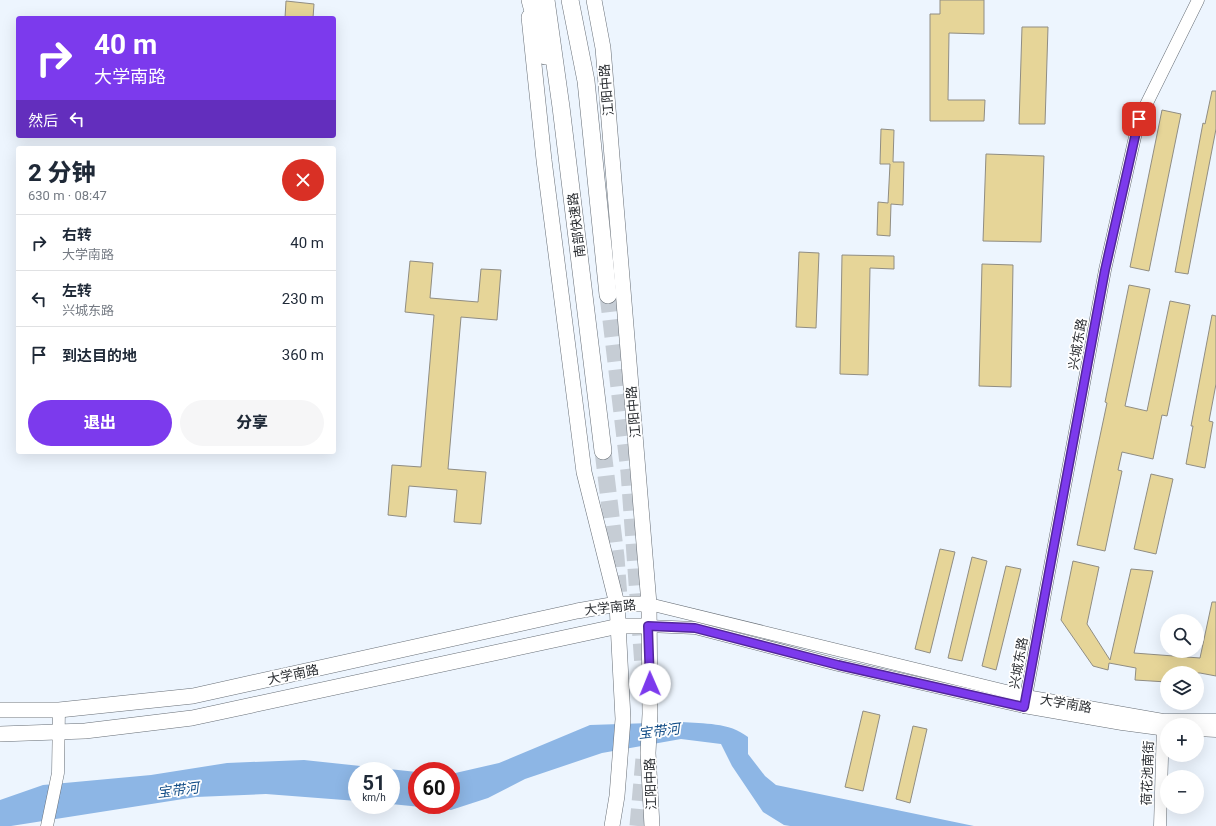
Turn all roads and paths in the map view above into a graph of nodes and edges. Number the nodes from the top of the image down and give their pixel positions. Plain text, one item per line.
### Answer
1 (528, 0) edge
2 (546, 0) edge
3 (570, 0) edge
4 (578, 0) edge
5 (594, 0) edge
6 (1198, 0) edge
7 (586, 82) junction
8 (582, 274) junction
9 (608, 295) tunnel mouth
10 (603, 451) tunnel mouth
11 (616, 604) junction
12 (649, 604) junction
13 (619, 626) junction
14 (648, 626) junction
15 (1025, 701) junction
16 (0, 710) edge
17 (58, 710) junction
18 (1216, 720) edge
19 (1204, 722) edge
20 (1160, 726) edge
21 (1204, 730) edge
22 (1216, 731) edge
23 (58, 733) junction
24 (0, 734) edge
25 (1163, 762) edge
26 (617, 796) junction
27 (47, 826) edge
28 (612, 826) edge
29 (622, 826) edge
30 (652, 826) edge
31 (1160, 826) edge

1 - 8 highway
1 - 11 main road
2 - 8 highway, 南部快速路
3 - 7 highway, 南部快速路
4 - 7 highway
5 - 12 main road, 江阳中路
6 - 15 street, 兴城东路
7 - 9 highway, 南部快速路
8 - 10 highway, 南部快速路
11 - 12 main road, 大学南路
11 - 13 main road
11 - 17 main road, 大学南路
12 - 14 main road, 江阳中路
12 - 15 street, 大学南路
13 - 14 main road, 大学南路
13 - 23 main road, 大学南路
13 - 26 main road
14 - 15 street, 大学南路
14 - 30 main road, 江阳中路
15 - 20 street, 大学南路
16 - 17 main road, 大学南路
17 - 23 street
18 - 19 street, 大学南路
21 - 22 street
23 - 24 main road, 大学南路
23 - 27 street
25 - 31 street, 荷花池南街
26 - 28 main road
26 - 29 main road

